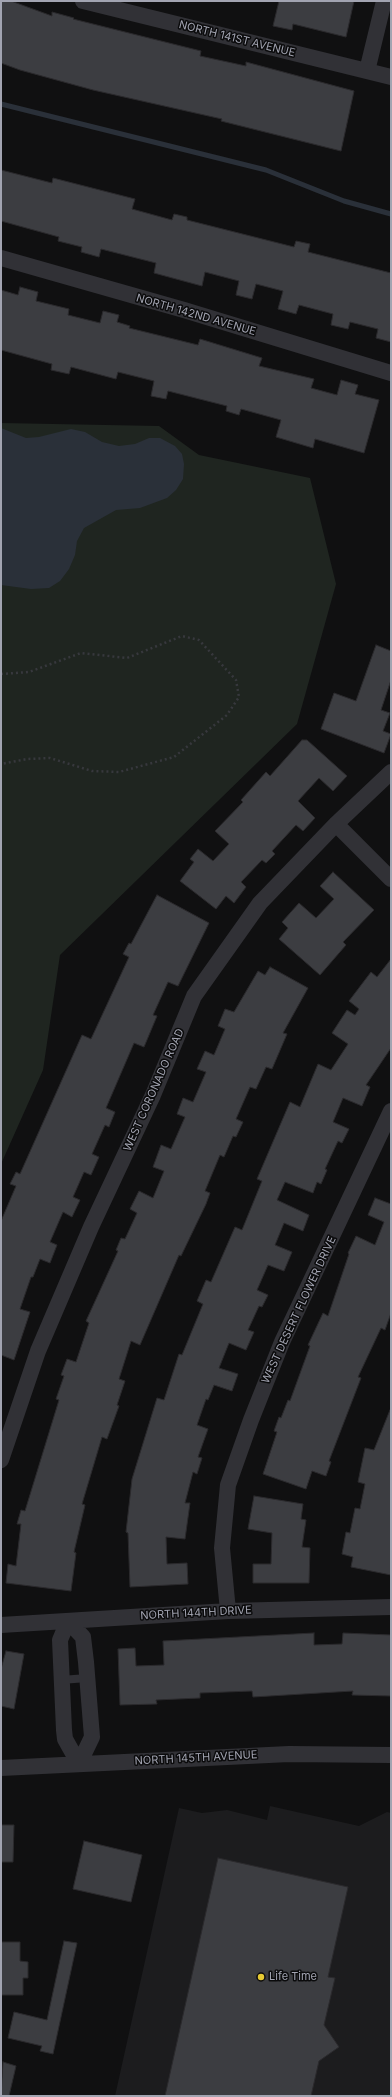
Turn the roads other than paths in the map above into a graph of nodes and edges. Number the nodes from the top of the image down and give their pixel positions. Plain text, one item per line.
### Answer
1 (83, 1) edge
2 (384, 1) edge
3 (367, 71) junction
4 (391, 77) edge
5 (1, 258) edge
6 (391, 373) edge
7 (391, 772) edge
8 (336, 824) junction
9 (391, 879) edge
10 (391, 1111) edge
11 (1, 1460) edge
12 (391, 1606) edge
13 (228, 1611) junction
14 (68, 1621) junction
15 (1, 1625) edge
16 (87, 1678) junction
17 (60, 1680) junction
18 (391, 1755) edge
19 (79, 1764) junction
20 (1, 1768) edge

1 - 3 street, NORTH 141ST AVENUE
2 - 3 street
3 - 4 street, NORTH 141ST AVENUE
5 - 6 street, NORTH 142ND AVENUE
7 - 8 street, WEST CORONADO ROAD
8 - 9 street
8 - 11 street, WEST CORONADO ROAD
10 - 13 street, WEST DESERT FLOWER DRIVE
12 - 13 street, NORTH 144TH DRIVE
13 - 14 street, NORTH 144TH DRIVE
14 - 15 street, NORTH 144TH DRIVE
14 - 16 street
14 - 17 street
16 - 17 lane
16 - 19 street
17 - 19 street
18 - 19 street, NORTH 145TH AVENUE
19 - 20 street, NORTH 145TH AVENUE

